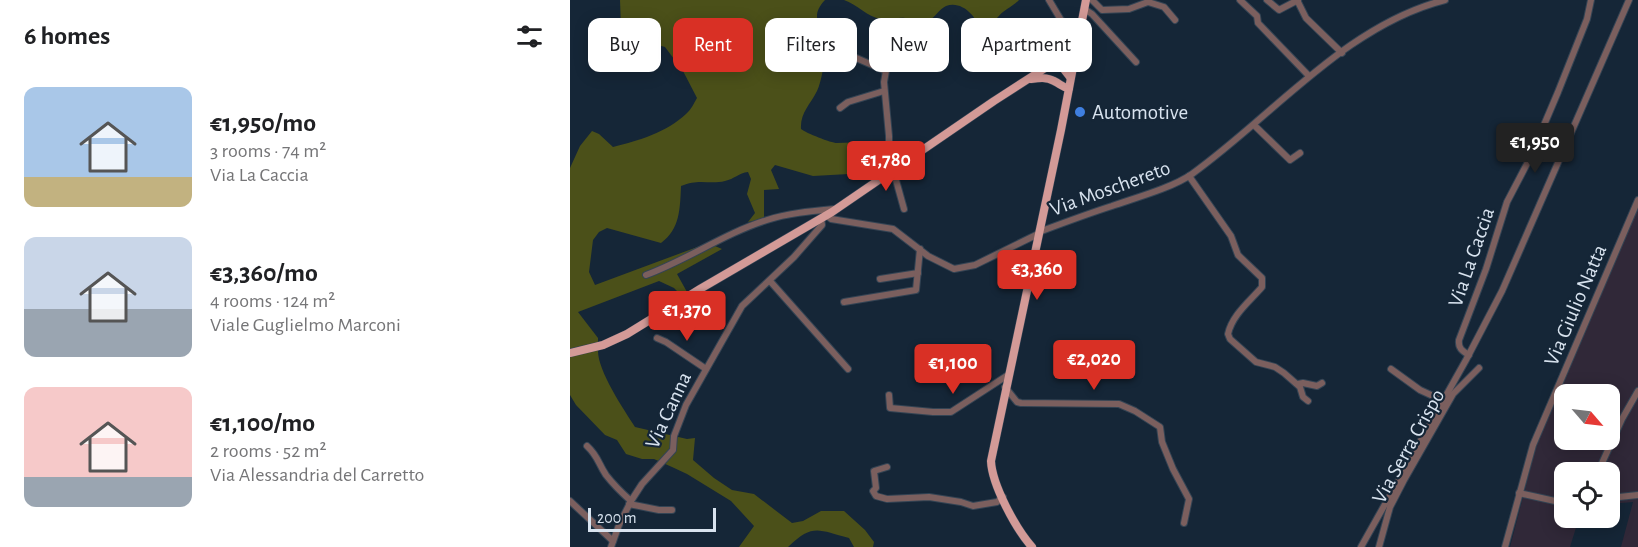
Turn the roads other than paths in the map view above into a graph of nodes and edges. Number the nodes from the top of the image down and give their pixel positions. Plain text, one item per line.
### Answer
1 (1049, 0) edge
2 (1086, 0) edge
3 (1092, 0) edge
4 (1240, 0) edge
5 (1267, 0) edge
6 (1298, 0) edge
7 (1445, 0) edge
8 (1591, 0) edge
9 (1629, 0) edge
10 (1084, 9) junction
11 (1060, 18) edge
12 (1082, 18) edge
13 (1175, 20) dead end
14 (1342, 53) junction
15 (857, 58) edge
16 (1136, 62) dead end
17 (1040, 72) edge
18 (1052, 72) edge
19 (1067, 72) edge
20 (1071, 72) edge
21 (1309, 76) junction
22 (1070, 77) junction
23 (1029, 79) junction
24 (1055, 81) junction
25 (1066, 87) junction
26 (884, 91) junction
27 (840, 108) dead end
28 (1254, 125) junction
29 (1300, 153) dead end
30 (894, 170) junction
31 (1190, 175) junction
32 (1638, 200) edge
33 (836, 209) junction
34 (904, 209) dead end
35 (1635, 213) edge
36 (823, 217) junction
37 (1039, 233) junction
38 (920, 249) junction
39 (918, 273) junction
40 (646, 275) dead end
41 (880, 279) dead end
42 (770, 281) junction
43 (844, 302) dead end
44 (657, 338) dead end
45 (570, 353) edge
46 (1469, 356) junction
47 (1479, 368) dead end
48 (705, 369) junction
49 (848, 369) dead end
50 (1391, 369) dead end
51 (1008, 375) junction
52 (1322, 383) dead end
53 (1298, 384) junction
54 (1005, 386) junction
55 (1638, 391) edge
56 (889, 395) dead end
57 (1308, 401) dead end
58 (1444, 401) junction
59 (586, 446) dead end
60 (1603, 462) edge
61 (887, 467) dead end
62 (1519, 493) junction
63 (1637, 493) edge
64 (1620, 496) edge
65 (1003, 497) junction
66 (570, 501) edge
67 (1554, 501) edge
68 (630, 502) junction
69 (672, 510) dead end
70 (1184, 523) dead end
71 (612, 544) edge
72 (1032, 547) edge
73 (1361, 547) edge
74 (1379, 547) edge
75 (1505, 547) edge

1 - 11 street
2 - 10 main road
3 - 13 street
4 - 21 street
5 - 6 street
6 - 14 street
7 - 14 street, Via Moschereto
8 - 46 street, Via La Caccia
9 - 46 street
10 - 12 main road
10 - 16 street
14 - 21 street, Via Moschereto
15 - 26 street
17 - 23 main road
18 - 24 main road
19 - 22 main road
20 - 22 main road
21 - 28 street, Via Moschereto
22 - 25 main road
23 - 24 main road
23 - 30 main road
24 - 25 main road
25 - 37 main road
26 - 27 street
26 - 30 street
28 - 29 street
28 - 31 street, Via Moschereto
30 - 33 main road
30 - 34 street
31 - 37 street, Via Moschereto
31 - 53 street
32 - 35 street, Via Giulio Natta
33 - 36 main road
33 - 40 street
35 - 62 street, Via Giulio Natta
36 - 38 street, Via Moschereto
36 - 42 street, Via Canna
36 - 45 main road
37 - 38 street, Via Moschereto
37 - 51 main road
38 - 39 street
39 - 41 street
39 - 43 street
42 - 48 street, Via Canna
42 - 49 street
44 - 48 street
46 - 58 street
47 - 74 street, Via Serra Crispo
48 - 68 street, Via Canna
50 - 58 street
51 - 54 main road
51 - 56 street
52 - 53 street
53 - 57 street
54 - 65 main road
54 - 70 street
55 - 60 street
58 - 73 street
59 - 68 street
61 - 65 street
62 - 67 street
62 - 75 street, Via Giulio Natta
63 - 64 street
65 - 72 main road
66 - 71 street
68 - 69 street
68 - 71 street, Via Canna

